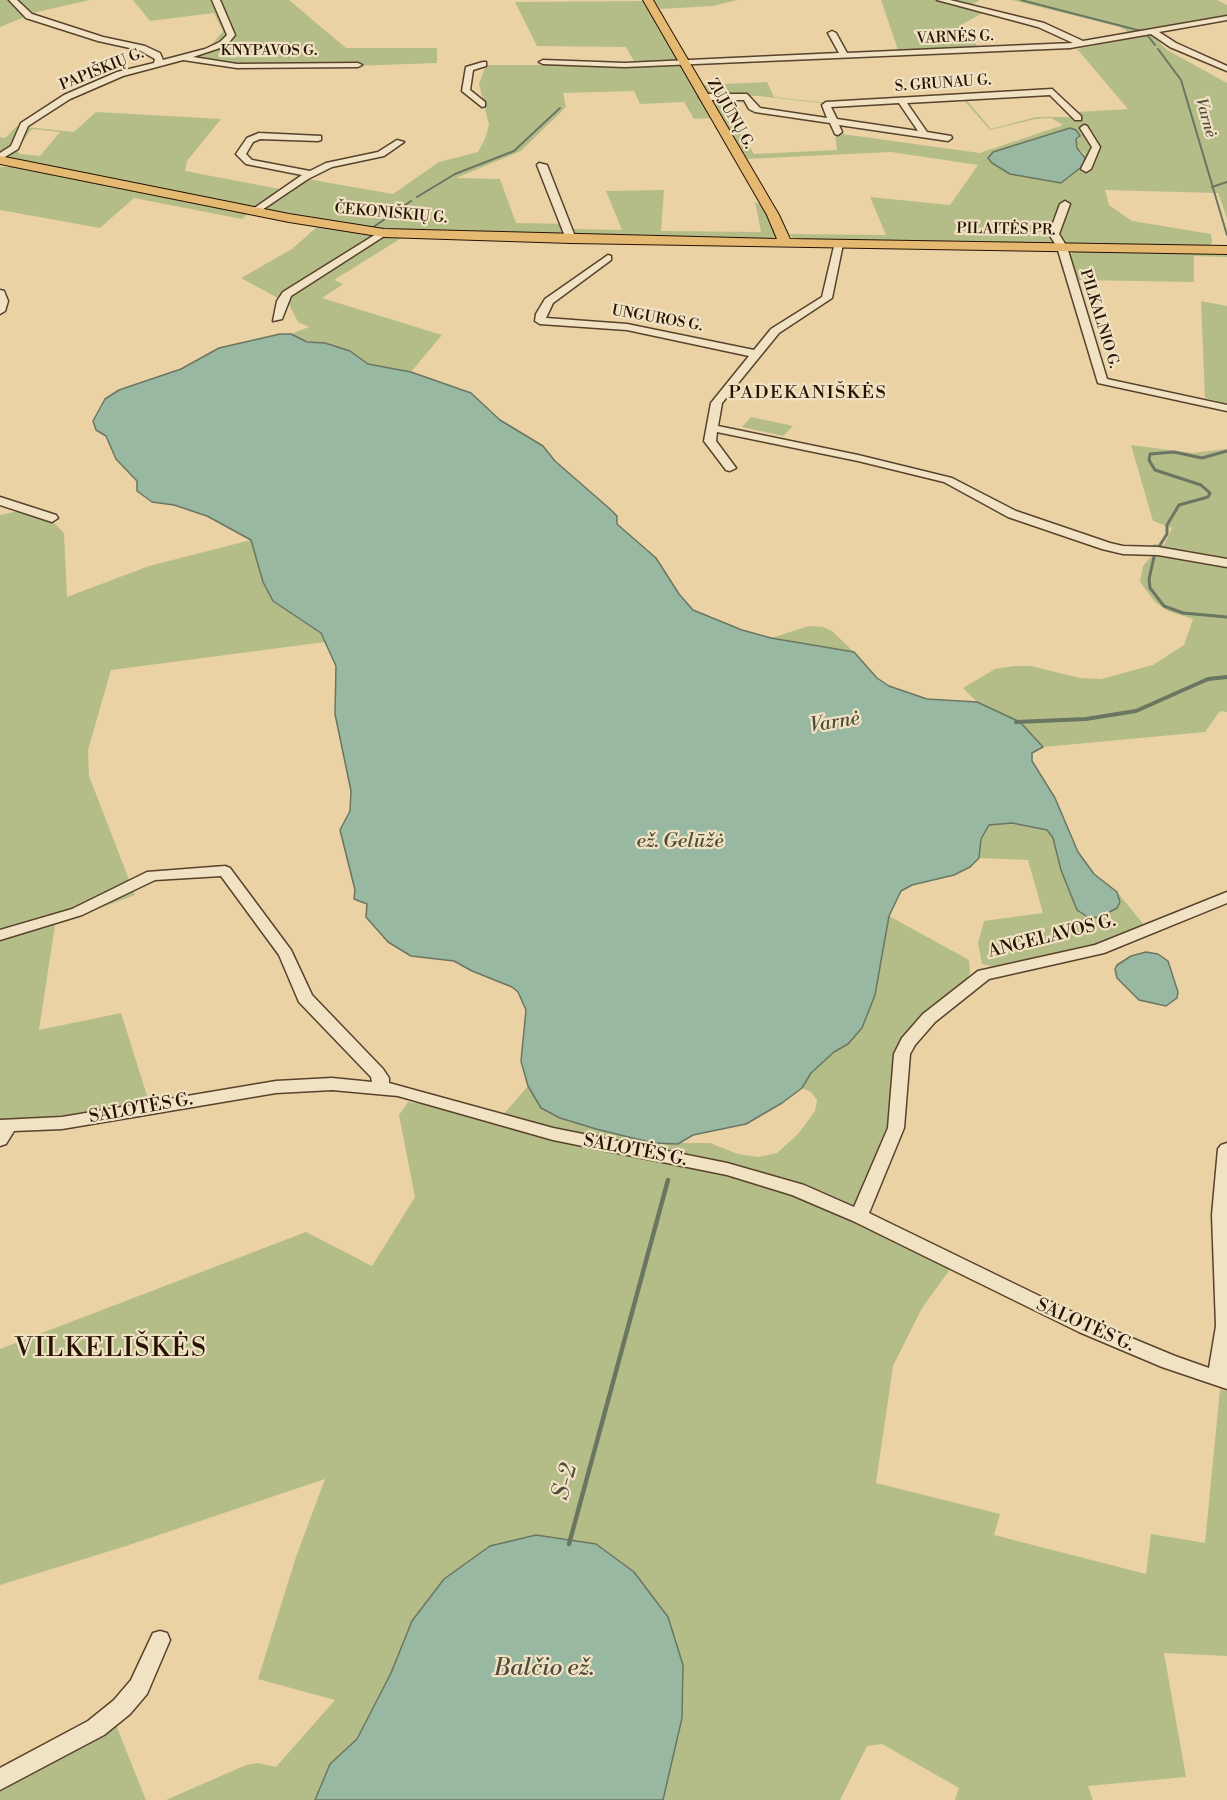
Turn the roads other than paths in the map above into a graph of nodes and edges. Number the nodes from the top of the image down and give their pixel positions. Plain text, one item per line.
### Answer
1 (13, 0) edge
2 (216, 0) edge
3 (648, 0) edge
4 (941, 0) edge
5 (1227, 18) edge
6 (1152, 32) junction
7 (832, 33) dead end
8 (1084, 45) junction
9 (845, 56) junction
10 (180, 57) junction
11 (158, 62) junction
12 (543, 62) dead end
13 (682, 63) junction
14 (483, 64) dead end
15 (358, 65) dead end
16 (1227, 69) edge
17 (703, 97) junction
18 (902, 102) junction
19 (482, 105) dead end
20 (1078, 117) dead end
21 (834, 122) junction
22 (1084, 128) dead end
23 (838, 132) dead end
24 (922, 134) junction
25 (318, 138) dead end
26 (948, 138) dead end
27 (400, 142) dead end
28 (0, 158) edge
29 (542, 165) dead end
30 (1086, 169) dead end
31 (310, 174) junction
32 (1065, 204) dead end
33 (256, 211) junction
34 (384, 233) junction
35 (571, 239) junction
36 (785, 243) junction
37 (838, 244) junction
38 (1062, 247) junction
39 (1227, 250) edge
40 (608, 258) dead end
41 (0, 292) edge
42 (0, 311) edge
43 (277, 319) dead end
44 (756, 354) junction
45 (1227, 408) edge
46 (712, 428) junction
47 (730, 468) dead end
48 (0, 501) edge
49 (52, 518) dead end
50 (1227, 563) edge
51 (1227, 897) edge
52 (0, 935) edge
53 (380, 1087) junction
54 (3, 1131) edge
55 (1227, 1149) edge
56 (859, 1216) junction
57 (1222, 1379) edge
58 (160, 1640) dead end
59 (0, 1780) edge

1 - 11 street
2 - 10 street, PAPIŠKIŲ G.
3 - 13 main road, ZUJŪNŲ G.
4 - 8 street
5 - 6 street, VARNĖS G.
6 - 8 street, VARNĖS G.
6 - 16 street
7 - 9 street
8 - 9 street, VARNĖS G.
9 - 13 street, VARNĖS G.
10 - 11 street, PAPIŠKIŲ G.
10 - 15 street, KNYPAVOS G.
11 - 28 street, PAPIŠKIŲ G.
12 - 13 street
13 - 17 main road, ZUJŪNŲ G.
14 - 19 street
17 - 21 street
17 - 36 main road, ZUJŪNŲ G.
18 - 20 street, S. GRUNAU G.
18 - 21 street, S. GRUNAU G.
18 - 24 street
21 - 23 street
21 - 24 street
22 - 30 street
24 - 26 street
25 - 31 street
27 - 31 street
28 - 33 main road, ČEKONIŠKIŲ G.
29 - 35 street
31 - 33 street
32 - 38 street
33 - 34 main road, ČEKONIŠKIŲ G.
34 - 35 main road, ČEKONIŠKIŲ G.
34 - 43 street
35 - 36 main road, ČEKONIŠKIŲ G.
36 - 37 main road, PILAITĖS PR.
37 - 38 main road, PILAITĖS PR.
37 - 44 street
38 - 39 main road, PILAITĖS PR.
38 - 45 street, PILKALNIO G.
40 - 44 street, UNGUROS G.
41 - 42 street
44 - 46 street
46 - 47 street
46 - 50 street
48 - 49 street
51 - 56 street, ANGELAVOS G.
52 - 53 street
53 - 54 street, SALOTĖS G.
53 - 56 street, SALOTĖS G.
55 - 57 street
56 - 57 street, SALOTĖS G.
58 - 59 street

